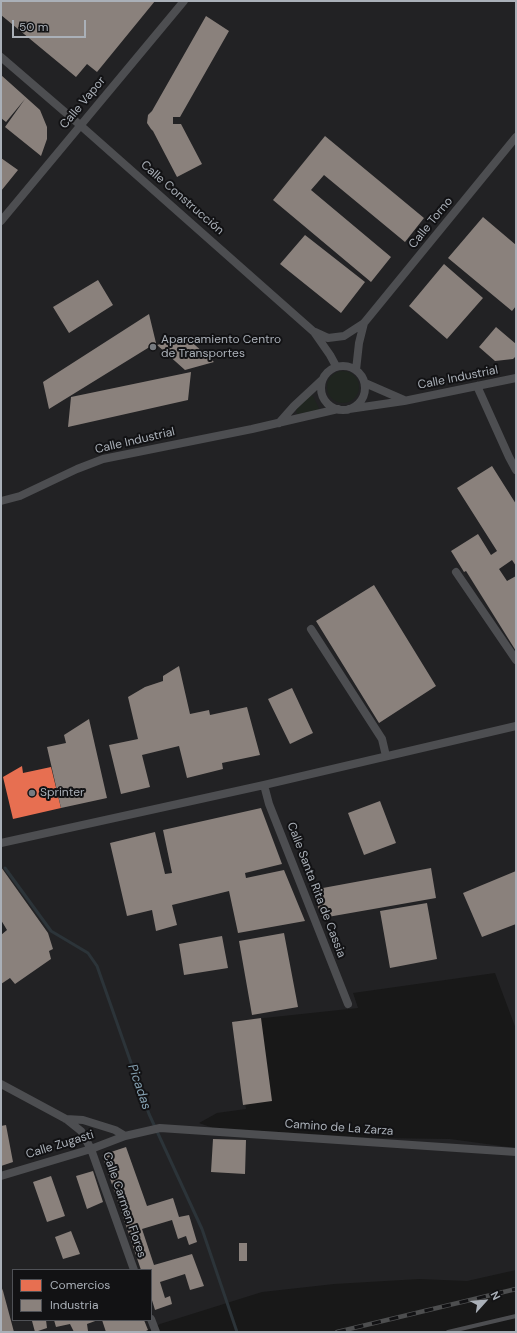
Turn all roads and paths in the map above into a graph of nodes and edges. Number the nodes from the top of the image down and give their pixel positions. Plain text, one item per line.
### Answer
1 (184, 1) edge
2 (1, 57) edge
3 (80, 125) junction
4 (516, 137) edge
5 (1, 221) edge
6 (364, 323) junction
7 (314, 332) junction
8 (336, 366) junction
9 (356, 370) junction
10 (516, 378) edge
11 (322, 380) junction
12 (365, 383) junction
13 (476, 386) junction
14 (404, 401) junction
15 (338, 409) junction
16 (349, 409) junction
17 (279, 423) junction
18 (516, 470) edge
19 (1, 501) edge
20 (456, 572) dead end
21 (311, 629) dead end
22 (516, 660) edge
23 (516, 726) edge
24 (386, 756) junction
25 (264, 785) junction
26 (1, 844) edge
27 (348, 1004) dead end
28 (1, 1084) edge
29 (66, 1119) junction
30 (160, 1128) joint
31 (125, 1136) junction
32 (91, 1149) junction
33 (516, 1152) edge
34 (1, 1176) edge
35 (134, 1269) edge
36 (516, 1316) edge
37 (152, 1321) edge
38 (156, 1332) edge
39 (448, 1332) edge

1 - 3 street, Calle Vapor
2 - 3 street, Calle Construcción
3 - 5 street, Calle Vapor
3 - 7 street, Calle Construcción
4 - 6 street, Calle Torno
6 - 7 street, Calle Torno
6 - 9 street, Calle Torno
7 - 8 street, Calle Construcción
8 - 9 street
8 - 11 street
9 - 12 street
10 - 13 street, Calle Industrial
11 - 15 street
11 - 17 street
12 - 14 street, Calle Industrial
12 - 16 street
13 - 14 street, Calle Industrial
13 - 18 street
14 - 16 street, Calle Industrial
15 - 16 street
15 - 17 street, Calle Industrial
17 - 19 street, Calle Industrial
20 - 22 street
21 - 24 street
23 - 24 street
24 - 25 street
25 - 26 street
25 - 27 street, Calle Santa Rita de Cassia
28 - 29 street
29 - 31 street, Calle Zugasti
29 - 32 street, Calle Carmen Flores
30 - 31 street, Calle Zugasti
30 - 33 street, Camino de La Zarza
31 - 32 street, Calle Zugasti
32 - 34 street, Calle Zugasti
32 - 35 street, Calle Carmen Flores
36 - 39 lane
37 - 38 street

